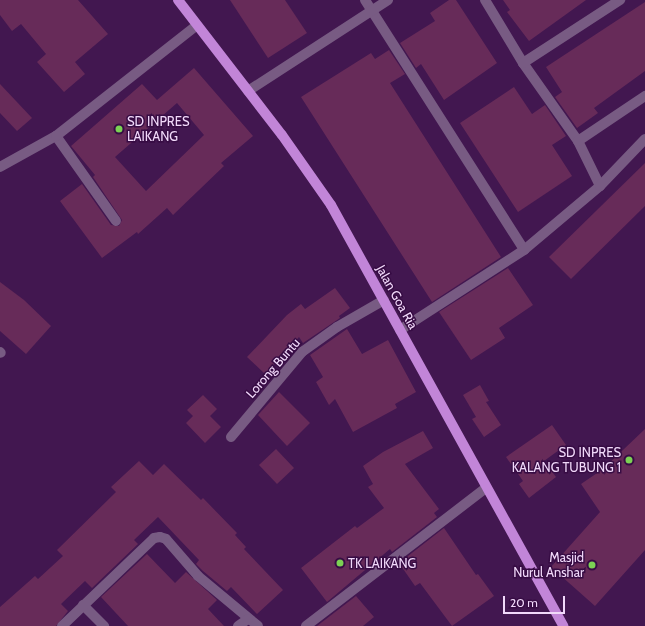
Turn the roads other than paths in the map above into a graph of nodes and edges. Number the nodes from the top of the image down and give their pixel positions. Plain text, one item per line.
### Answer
1 (178, 0) edge
2 (365, 0) edge
3 (388, 0) edge
4 (485, 0) edge
5 (620, 0) edge
6 (372, 11) junction
7 (197, 24) junction
8 (524, 64) junction
9 (248, 91) junction
10 (645, 96) edge
11 (56, 136) junction
12 (645, 139) edge
13 (578, 141) junction
14 (0, 167) edge
15 (600, 186) junction
16 (116, 220) dead end
17 (524, 250) junction
18 (384, 300) junction
19 (400, 330) junction
20 (231, 437) dead end
21 (486, 488) junction
22 (83, 605) junction
23 (248, 619) junction
24 (62, 626) edge
25 (104, 626) edge
26 (238, 626) edge
27 (258, 626) edge
28 (306, 626) edge
29 (563, 626) edge

1 - 7 main road, Jalan Goa Ria
2 - 6 street
3 - 6 street
4 - 8 street
5 - 8 street
6 - 9 street
6 - 17 street
7 - 9 main road, Jalan Goa Ria
7 - 11 street
8 - 13 street
9 - 18 main road, Jalan Goa Ria
10 - 13 street
11 - 14 street
11 - 16 street
12 - 15 street
13 - 15 street
15 - 17 street
17 - 19 street
18 - 19 main road, Jalan Goa Ria
18 - 20 street, Lorong Buntu
19 - 21 main road, Jalan Goa Ria
21 - 28 street
21 - 29 main road, Jalan Goa Ria
22 - 23 street
22 - 24 street
22 - 25 street
23 - 26 street
23 - 27 street

